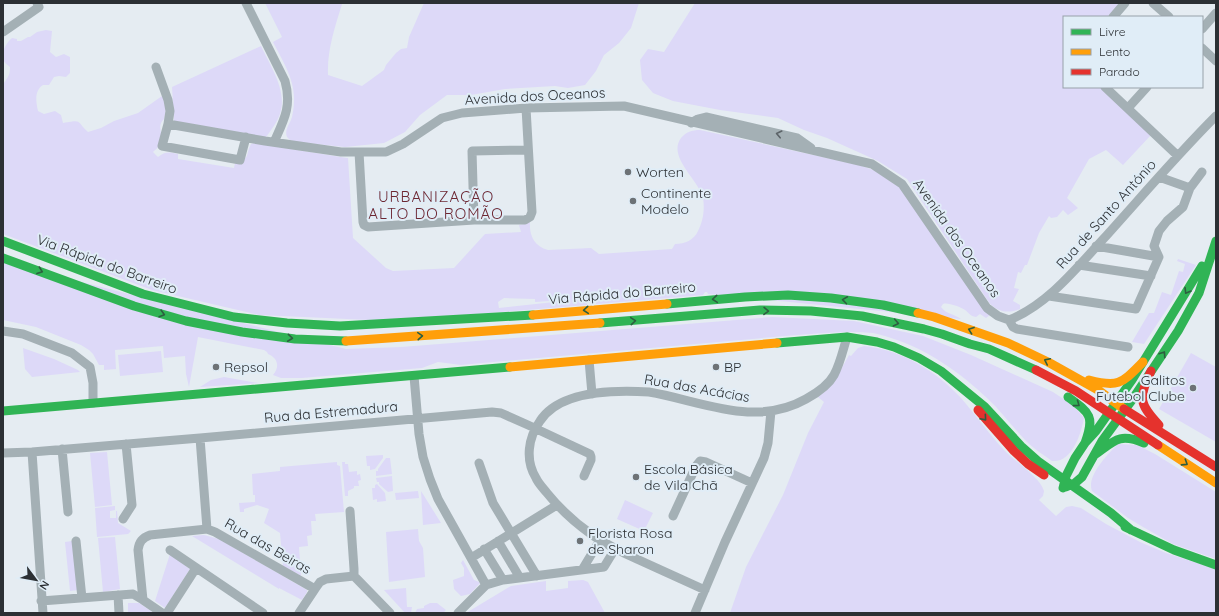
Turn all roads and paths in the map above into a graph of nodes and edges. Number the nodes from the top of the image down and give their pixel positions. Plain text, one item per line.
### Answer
1 (246, 3) edge
2 (1125, 3) edge
3 (1154, 3) edge
4 (38, 5) edge
5 (1216, 13) edge
6 (1114, 16) edge
7 (1168, 16) edge
8 (1203, 27) edge
9 (3, 32) edge
10 (1203, 49) edge
11 (1216, 61) edge
12 (156, 67) dead end
13 (1106, 88) edge
14 (1146, 88) edge
15 (526, 108) junction
16 (1128, 108) junction
17 (1216, 116) edge
18 (168, 124) junction
19 (246, 137) junction
20 (274, 142) junction
21 (528, 150) junction
22 (360, 152) junction
23 (1178, 156) junction
24 (1202, 172) dead end
25 (1159, 177) junction
26 (1190, 188) junction
27 (474, 220) junction
28 (3, 241) edge
29 (1215, 243) edge
30 (1096, 246) junction
31 (1159, 256) junction
32 (3, 258) edge
33 (1079, 265) junction
34 (1151, 276) junction
35 (1049, 296) junction
36 (1009, 320) junction
37 (3, 331) edge
38 (847, 338) junction
39 (970, 344) junction
40 (1128, 347) dead end
41 (589, 360) junction
42 (1142, 362) junction
43 (1151, 371) junction
44 (1071, 374) junction
45 (414, 376) junction
46 (960, 387) junction
47 (592, 394) junction
48 (93, 403) junction
49 (1116, 403) junction
50 (1125, 409) junction
51 (3, 411) edge
52 (771, 411) junction
53 (1109, 413) junction
54 (417, 418) junction
55 (1118, 418) junction
56 (536, 428) junction
57 (200, 438) junction
58 (1174, 440) junction
59 (1085, 443) junction
60 (126, 444) junction
61 (62, 450) junction
62 (1167, 451) junction
63 (32, 452) junction
64 (3, 453) edge
65 (1096, 454) junction
66 (1076, 458) junction
67 (1039, 462) junction
68 (479, 463) dead end
69 (1216, 467) edge
70 (1084, 474) junction
71 (584, 476) dead end
72 (1216, 483) edge
73 (752, 484) junction
74 (1066, 485) junction
75 (1094, 501) junction
76 (557, 505) junction
77 (350, 511) dead end
78 (68, 512) dead end
79 (673, 516) dead end
80 (122, 519) dead end
81 (207, 529) junction
82 (1132, 530) junction
83 (512, 533) junction
84 (600, 540) junction
85 (76, 541) dead end
86 (498, 542) junction
87 (615, 548) junction
88 (170, 550) dead end
89 (484, 550) junction
90 (471, 558) junction
91 (1216, 565) edge
92 (196, 568) junction
93 (582, 570) junction
94 (354, 576) junction
95 (537, 576) junction
96 (520, 578) junction
97 (503, 580) junction
98 (486, 585) junction
99 (315, 589) junction
100 (705, 590) junction
101 (118, 595) junction
102 (82, 598) junction
103 (143, 600) junction
104 (41, 601) junction
105 (42, 613) edge
106 (119, 613) edge
107 (162, 613) edge
108 (167, 613) edge
109 (263, 613) edge
110 (299, 613) edge
111 (390, 613) edge
112 (458, 613) edge
113 (695, 613) edge

1 - 20 street
2 - 6 street
3 - 7 street
4 - 9 street
5 - 8 street
10 - 11 street
12 - 18 street
13 - 16 street
14 - 16 street
15 - 21 street
15 - 22 street, Avenida dos Oceanos
15 - 36 street, Avenida dos Oceanos
16 - 23 street
17 - 23 street, Rua de Santo António
18 - 19 street, Avenida dos Oceanos
18 - 19 street
19 - 20 street, Avenida dos Oceanos
20 - 22 street, Avenida dos Oceanos
21 - 27 street
21 - 27 street
22 - 27 street
23 - 25 street, Rua de Santo António
24 - 26 street
25 - 26 street
25 - 30 street, Rua de Santo António
26 - 31 street
44 -> 28 main road, Via Rápida do Barreiro
29 -> 42 main road
43 -> 29 main road
30 - 31 street
30 - 33 street, Rua de Santo António
31 - 34 street
32 -> 39 main road, Via Rápida do Barreiro
33 - 34 street
33 - 35 street, Rua de Santo António
34 - 35 street
35 - 36 street, Rua de Santo António
36 - 40 street, Avenida dos Oceanos
37 - 48 street
38 - 41 main road
38 - 46 main road
38 - 52 street, Rua das Acácias
39 - 53 main road, Via Rápida do Barreiro
39 -> 59 main road
41 - 45 main road
41 - 47 street
42 - 44 main road
42 - 49 main road
43 - 50 main road
43 - 58 main road
44 - 49 main road, Via Rápida do Barreiro
45 - 48 main road
45 - 54 street
46 - 67 main road
46 -> 74 main road
47 - 52 street, Rua das Acácias
47 - 56 street, Rua das Acácias
48 - 51 main road
49 - 50 main road, Via Rápida do Barreiro
49 - 53 main road
50 - 55 main road
50 - 58 main road, Via Rápida do Barreiro
52 - 73 street
53 - 55 main road, Via Rápida do Barreiro
53 - 59 main road
54 - 56 street, Rua da Estremadura
54 - 57 street, Rua da Estremadura
54 - 90 street
55 - 62 main road, Via Rápida do Barreiro
55 - 65 main road
56 - 71 street, Rua da Estremadura
56 - 76 street, Rua das Acácias
57 - 60 street, Rua da Estremadura
57 - 81 street
58 - 69 main road, Via Rápida do Barreiro
59 - 66 main road
60 - 61 street, Rua da Estremadura
60 - 80 street
61 - 63 street, Rua da Estremadura
61 - 78 street
62 - 65 main road
62 -> 72 main road, Via Rápida do Barreiro
63 - 64 street, Rua da Estremadura
63 - 104 street
65 - 70 main road
66 - 67 main road
66 - 74 main road
67 - 74 main road
68 - 83 street
70 - 74 main road
70 - 75 main road
73 - 79 street
73 - 100 street
74 - 75 main road
74 - 82 main road
75 - 82 main road
76 - 83 street
76 - 84 street, Rua das Acácias
77 - 94 street
81 - 99 street, Rua das Beiras
81 - 103 street, Rua das Beiras
82 - 91 main road
83 - 86 street
83 - 95 street
84 - 87 street, Rua das Acácias
84 - 93 street
85 - 102 street
86 - 89 street
86 - 96 street
87 - 93 street
87 - 100 street, Rua das Acácias
88 - 92 street
89 - 90 street
89 - 97 street
90 - 98 street
92 - 108 street
92 - 109 street
93 - 95 street
94 - 99 street, Rua das Beiras
94 - 111 street
95 - 96 street
96 - 97 street
97 - 98 street
98 - 112 street
99 - 110 street
100 - 113 street
101 - 102 street
101 - 103 street
101 - 106 street
102 - 104 street
103 - 107 street
104 - 105 street

